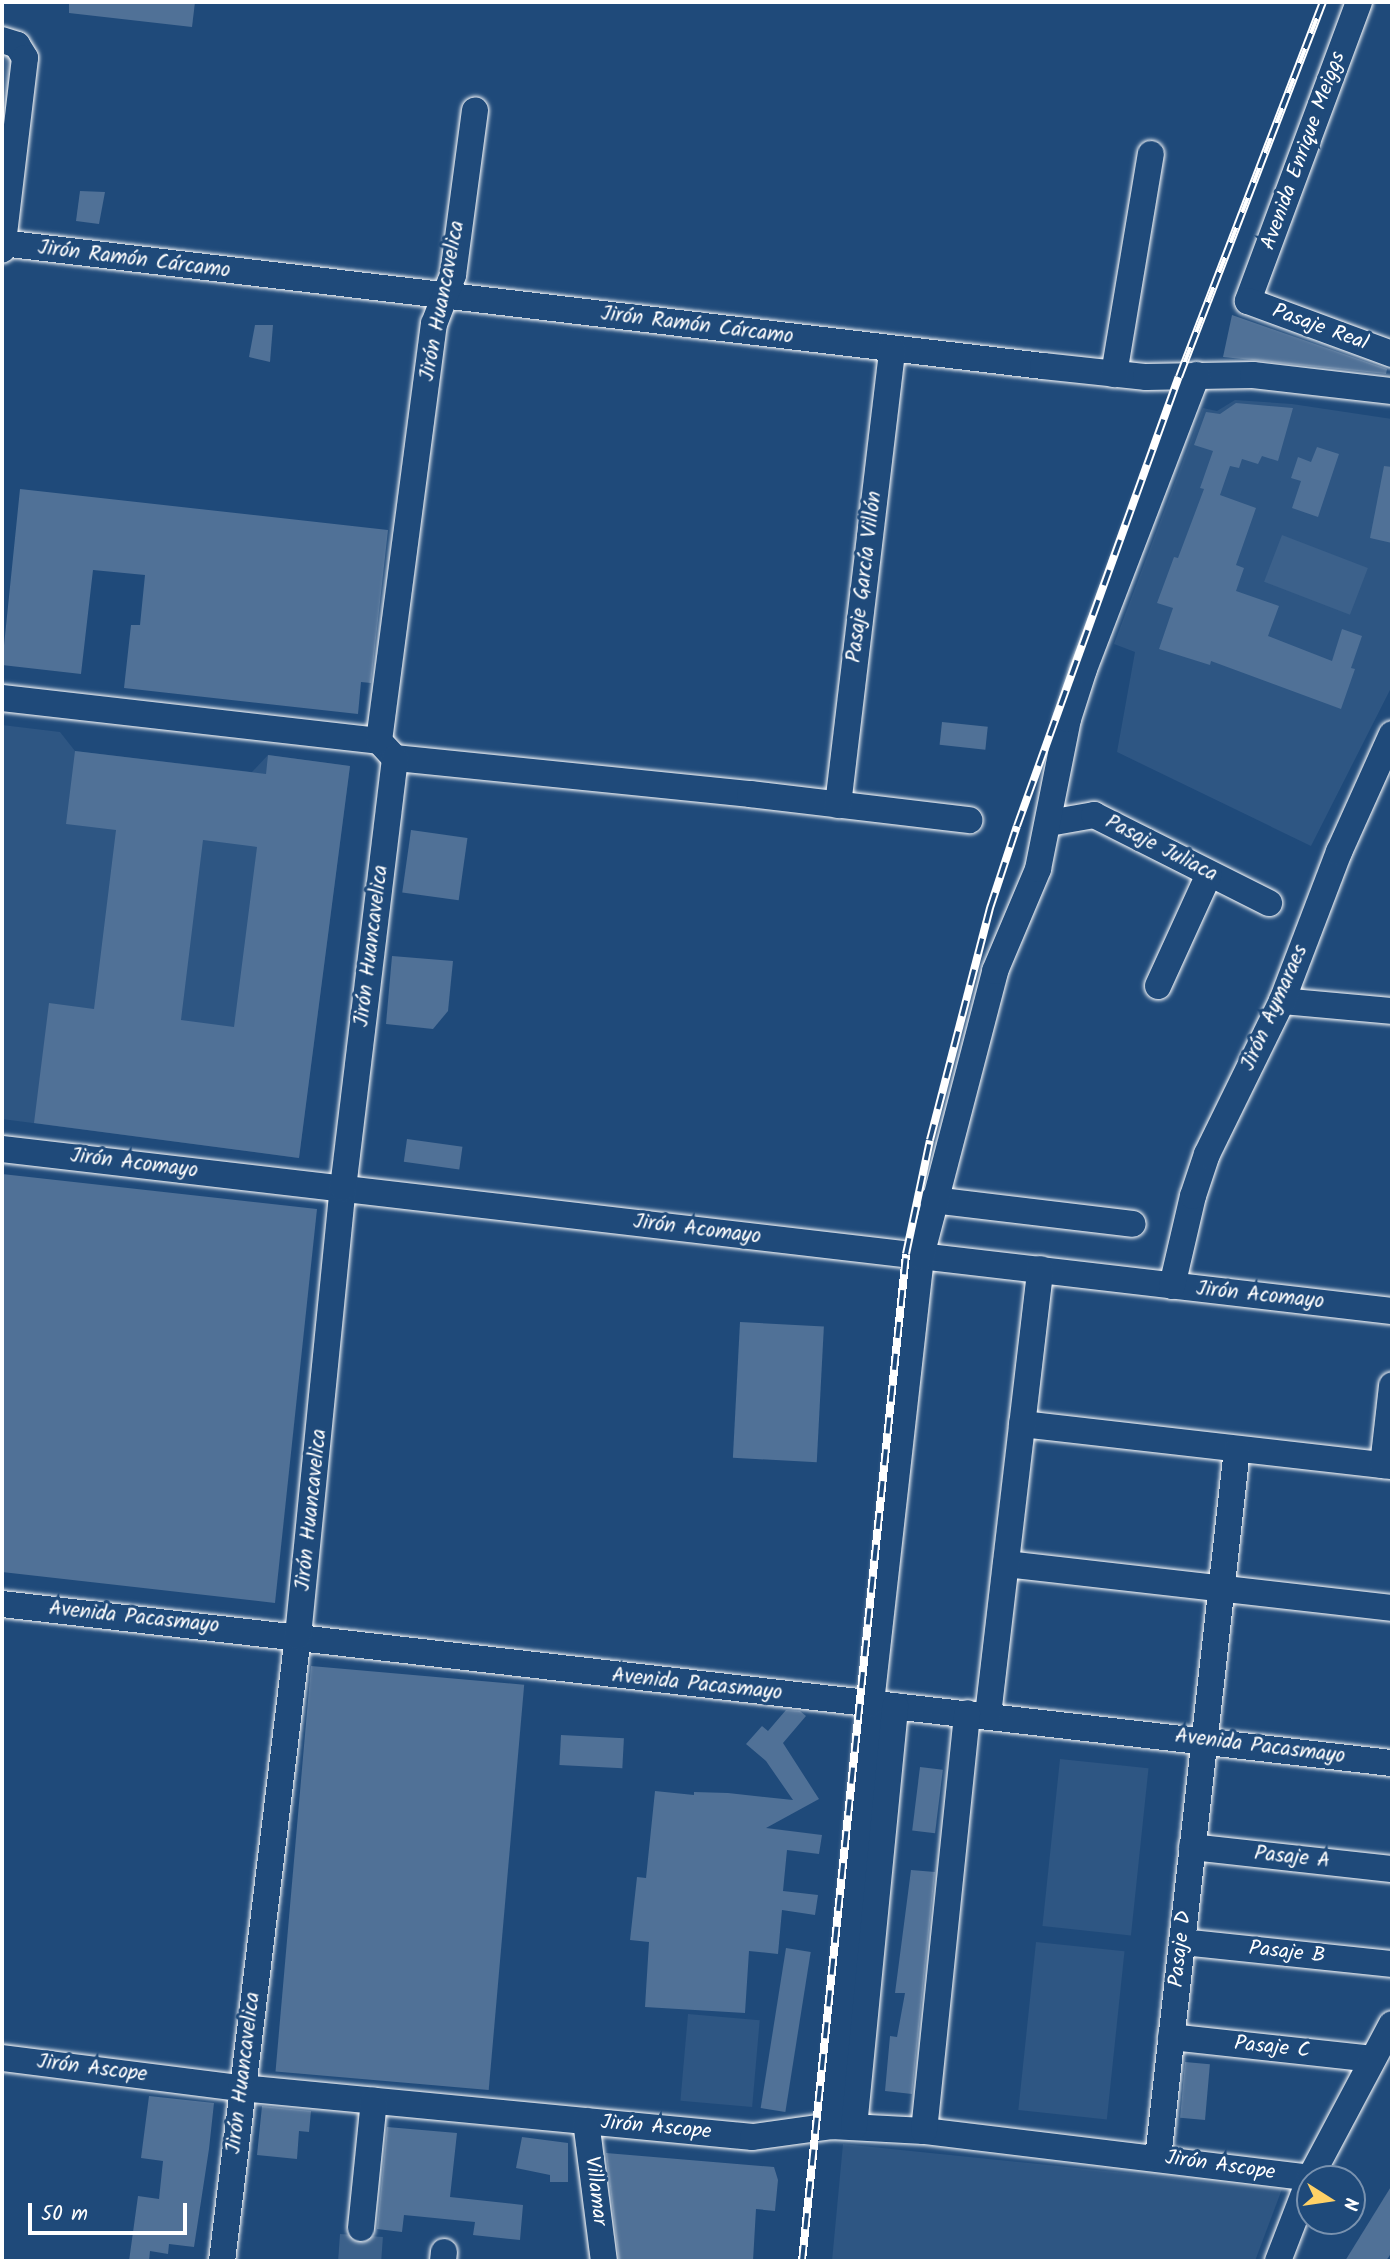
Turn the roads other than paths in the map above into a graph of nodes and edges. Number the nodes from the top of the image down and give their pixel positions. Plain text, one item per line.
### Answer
1 (1359, 2) edge
2 (2, 40) edge
3 (475, 110) dead end
4 (1151, 154) dead end
5 (2, 244) edge
6 (2, 250) edge
7 (444, 296) junction
8 (1248, 301) joint
9 (892, 349) junction
10 (1392, 354) edge
11 (1114, 374) junction
12 (1197, 375) junction
13 (1392, 391) edge
14 (2, 698) edge
15 (1392, 734) edge
16 (387, 749) junction
17 (838, 805) junction
18 (970, 820) dead end
19 (1049, 823) junction
20 (1209, 874) junction
21 (1269, 903) dead end
22 (1158, 986) dead end
23 (1282, 1000) junction
24 (1392, 1011) edge
25 (2, 1149) edge
26 (343, 1188) junction
27 (933, 1200) junction
28 (1133, 1224) dead end
29 (921, 1256) junction
30 (1040, 1269) junction
31 (1172, 1286) junction
32 (1392, 1311) edge
33 (1392, 1386) edge
34 (1022, 1424) junction
35 (1237, 1449) junction
36 (1388, 1466) edge
37 (1006, 1564) junction
38 (1222, 1588) junction
39 (2, 1604) edge
40 (1392, 1608) edge
41 (298, 1636) junction
42 (883, 1705) junction
43 (978, 1714) junction
44 (1205, 1741) junction
45 (1392, 1763) edge
46 (1192, 1847) junction
47 (1392, 1869) edge
48 (1182, 1942) junction
49 (1392, 1964) edge
50 (1392, 2024) edge
51 (1171, 2037) junction
52 (2, 2058) edge
53 (1372, 2059) junction
54 (241, 2088) junction
55 (374, 2101) junction
56 (586, 2121) junction
57 (843, 2127) junction
58 (924, 2132) junction
59 (1158, 2158) junction
60 (1317, 2165) edge
61 (1296, 2176) edge
62 (1296, 2214) edge
63 (361, 2228) dead end
64 (222, 2261) edge
65 (604, 2261) edge
66 (1278, 2261) edge

1 - 8 street, Avenida Enrique Meiggs
2 - 5 street
3 - 7 street, Jirón Huancavelica
4 - 11 street
5 - 6 street
5 - 7 street, Jirón Ramón Cárcamo
7 - 9 street, Jirón Ramón Cárcamo
7 - 16 street, Jirón Huancavelica
8 - 10 street, Pasaje Real
9 - 11 street, Jirón Ramón Cárcamo
9 - 17 street, Pasaje García Villón
11 - 12 street, Jirón Ramón Cárcamo
12 - 13 street, Jirón Ramón Cárcamo
12 - 19 street
14 - 16 street
15 - 23 street, Jirón Aymaraes
16 - 17 street
16 - 26 street, Jirón Huancavelica
17 - 18 street
19 - 20 street, Pasaje Juliaca
19 - 27 street
20 - 21 street, Pasaje Juliaca
20 - 22 street
23 - 24 street
23 - 31 street, Jirón Aymaraes
25 - 26 street, Jirón Acomayo
26 - 29 street, Jirón Acomayo
26 - 41 street, Jirón Huancavelica
27 - 28 street
27 - 29 street
29 - 30 street, Jirón Acomayo
29 - 42 street
30 - 31 street, Jirón Acomayo
30 - 34 street
31 - 32 street, Jirón Acomayo
33 - 36 street
34 - 35 street
34 - 37 street
35 - 36 street
35 - 38 street, Pasaje D
37 - 38 street
37 - 43 street
38 - 40 street
38 - 44 street, Pasaje D
39 - 41 street, Avenida Pacasmayo
41 - 42 street, Avenida Pacasmayo
41 - 54 street, Jirón Huancavelica
42 - 43 street, Avenida Pacasmayo
42 - 57 street
43 - 44 street, Avenida Pacasmayo
43 - 58 street
44 - 45 street, Avenida Pacasmayo
44 - 46 street, Pasaje D
46 - 47 street, Pasaje A
46 - 48 street, Pasaje D
48 - 49 street, Pasaje B
48 - 51 street, Pasaje D
50 - 53 street
51 - 53 street, Pasaje C
51 - 59 street, Pasaje D
52 - 54 street, Jirón Ascope
53 - 60 street
54 - 55 street, Jirón Ascope
54 - 64 street, Jirón Huancavelica
55 - 56 street, Jirón Ascope
55 - 63 street
56 - 57 street, Jirón Ascope
56 - 65 street, Villamar
57 - 58 street, Jirón Ascope
58 - 59 street, Jirón Ascope
59 - 61 street, Jirón Ascope
62 - 66 street

